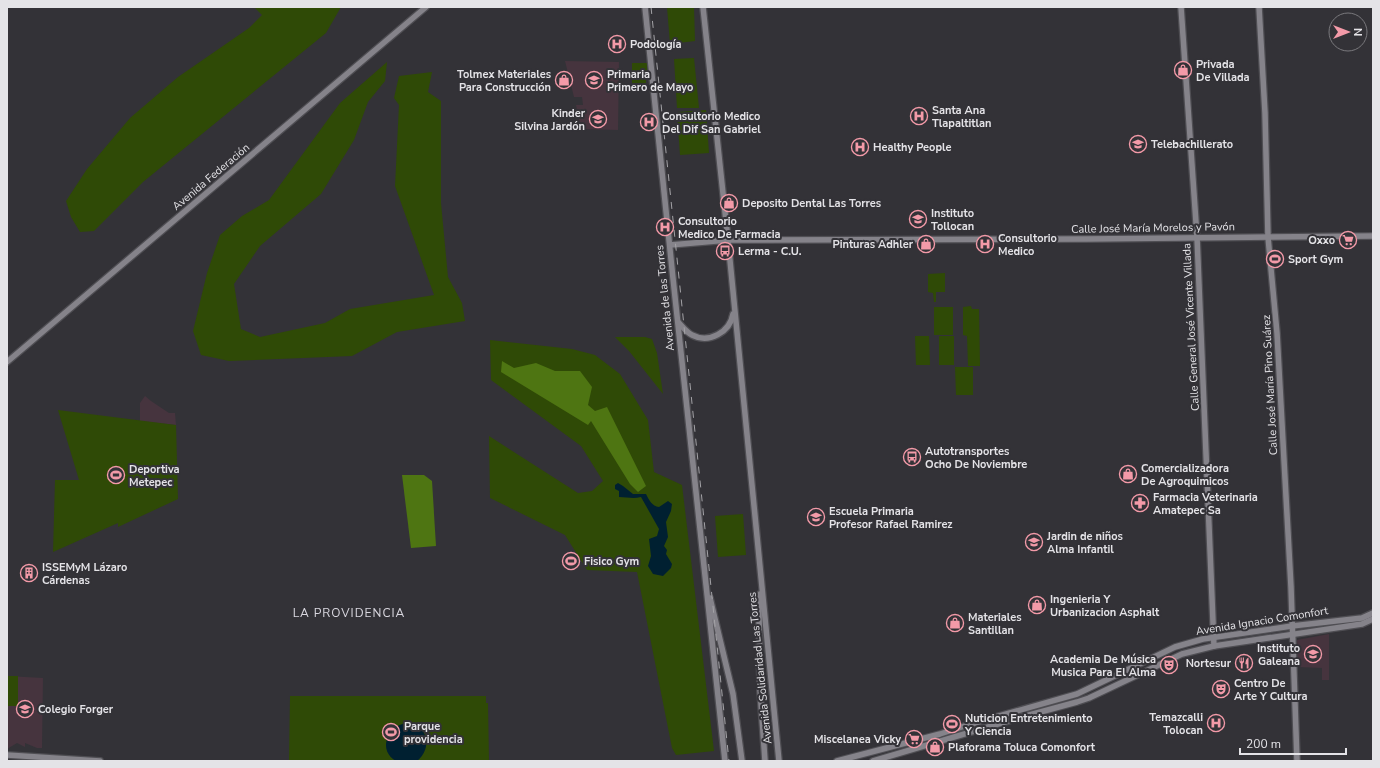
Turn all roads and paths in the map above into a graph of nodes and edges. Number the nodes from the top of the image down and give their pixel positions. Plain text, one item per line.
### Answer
1 (426, 7) edge
2 (646, 7) edge
3 (703, 7) edge
4 (1180, 7) edge
5 (1259, 7) edge
6 (1373, 236) edge
7 (1268, 237) junction
8 (1197, 238) junction
9 (728, 240) junction
10 (670, 245) junction
11 (734, 305) junction
12 (678, 322) junction
13 (7, 362) edge
14 (762, 584) junction
15 (706, 586) junction
16 (1373, 613) edge
17 (1372, 620) edge
18 (1292, 626) junction
19 (1293, 634) junction
20 (1214, 637) junction
21 (1214, 646) junction
22 (7, 754) edge
23 (780, 760) edge
24 (100, 761) edge
25 (724, 761) edge
26 (742, 761) edge
27 (765, 761) edge
28 (837, 761) edge
29 (873, 761) edge
30 (1297, 761) edge

1 - 13 main road, Avenida Federación
2 - 10 main road, Avenida de las Torres
3 - 9 main road
4 - 8 main road, Calle General José Vicente Villada
5 - 7 main road, Calle José María Pino Suárez
6 - 7 main road, Calle José María Morelos y Pavón
7 - 8 main road, Calle José María Morelos y Pavón
7 - 18 main road, Calle José María Pino Suárez
8 - 9 main road, Calle José María Morelos y Pavón
8 - 20 main road, Calle General José Vicente Villada
9 - 10 main road, Calle José María Morelos y Pavón
9 - 11 main road
10 - 12 main road, Avenida de las Torres
11 - 12 main road
11 - 14 main road
12 - 15 main road, Avenida de las Torres
14 - 23 main road, Avenida Solidaridad Las Torres
14 - 27 main road, Avenida Solidaridad Las Torres
15 - 25 main road
15 - 26 main road
16 - 18 main road, Avenida Ignacio Comonfort
17 - 19 main road, Avenida Ignacio Comonfort
18 - 19 main road, Calle José María Pino Suárez
18 - 20 main road, Avenida Ignacio Comonfort
19 - 21 main road, Avenida Ignacio Comonfort
19 - 30 main road, Calle José María Pino Suárez
20 - 21 main road, Calle General José Vicente Villada
20 - 28 main road, Avenida Ignacio Comonfort
21 - 29 main road, Avenida Ignacio Comonfort
22 - 24 main road

